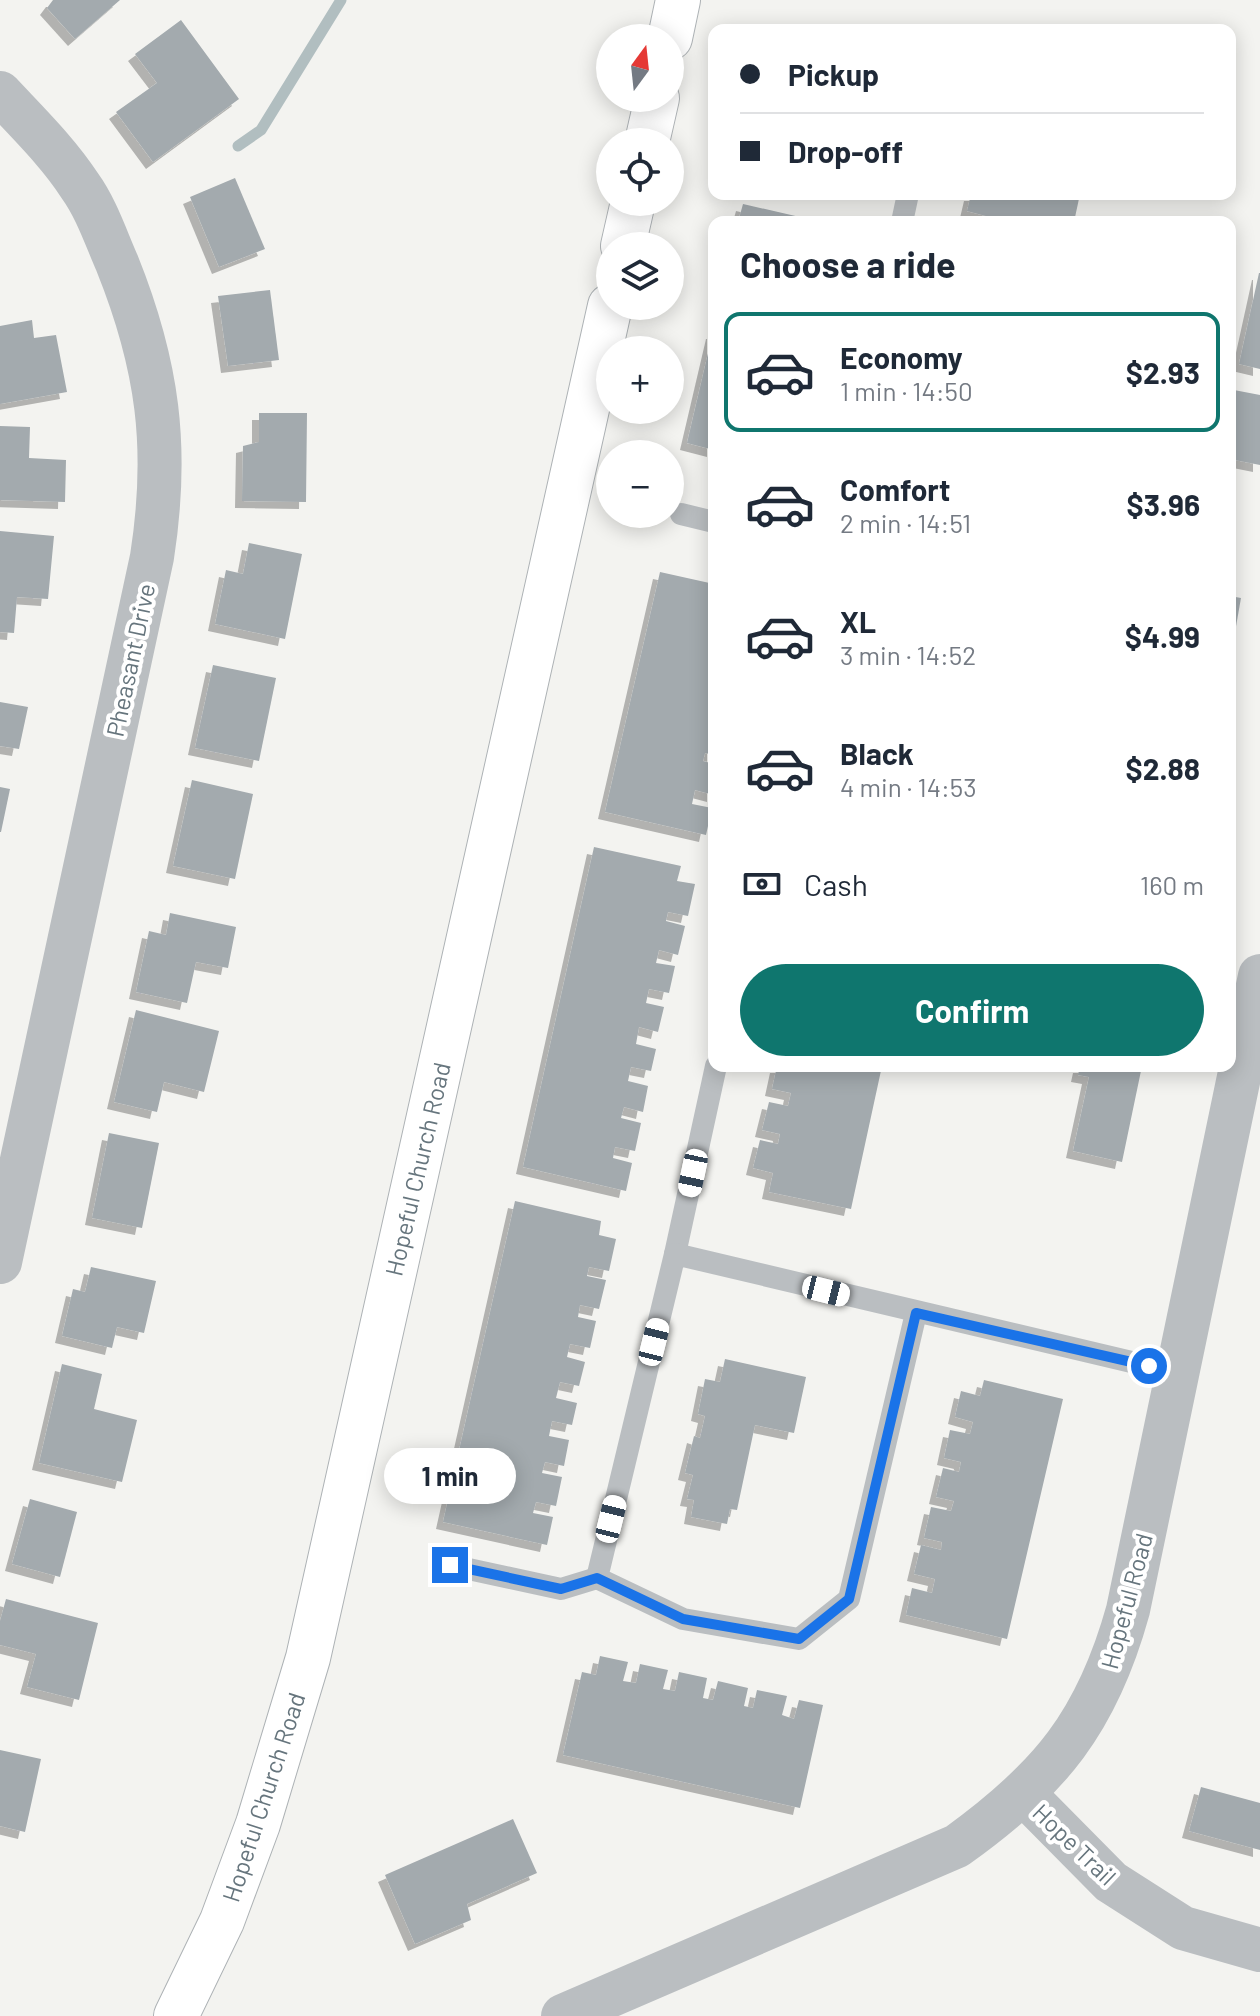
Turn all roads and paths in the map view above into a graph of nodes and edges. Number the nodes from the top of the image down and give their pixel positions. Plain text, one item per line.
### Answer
1 (678, 0) edge
2 (673, 24) edge
3 (0, 93) edge
4 (607, 320) edge
5 (684, 515) edge
6 (708, 521) edge
7 (1260, 976) edge
8 (715, 1072) edge
9 (675, 1254) junction
10 (0, 1262) edge
11 (916, 1313) junction
12 (1178, 1373) junction
13 (450, 1565) dead end
14 (597, 1578) junction
15 (1023, 1793) junction
16 (1260, 1950) edge
17 (176, 2016) edge
18 (563, 2016) edge

1 - 2 main road
3 - 10 street, Pheasant Drive
4 - 17 main road, Hopeful Church Road
5 - 6 lane
7 - 12 street, Hopeful Road
8 - 9 lane
9 - 11 lane
9 - 14 lane
11 - 12 lane
11 - 14 lane
12 - 15 street, Hopeful Road
13 - 14 lane
15 - 16 street, Hope Trail
15 - 18 street, Hopeful Road

